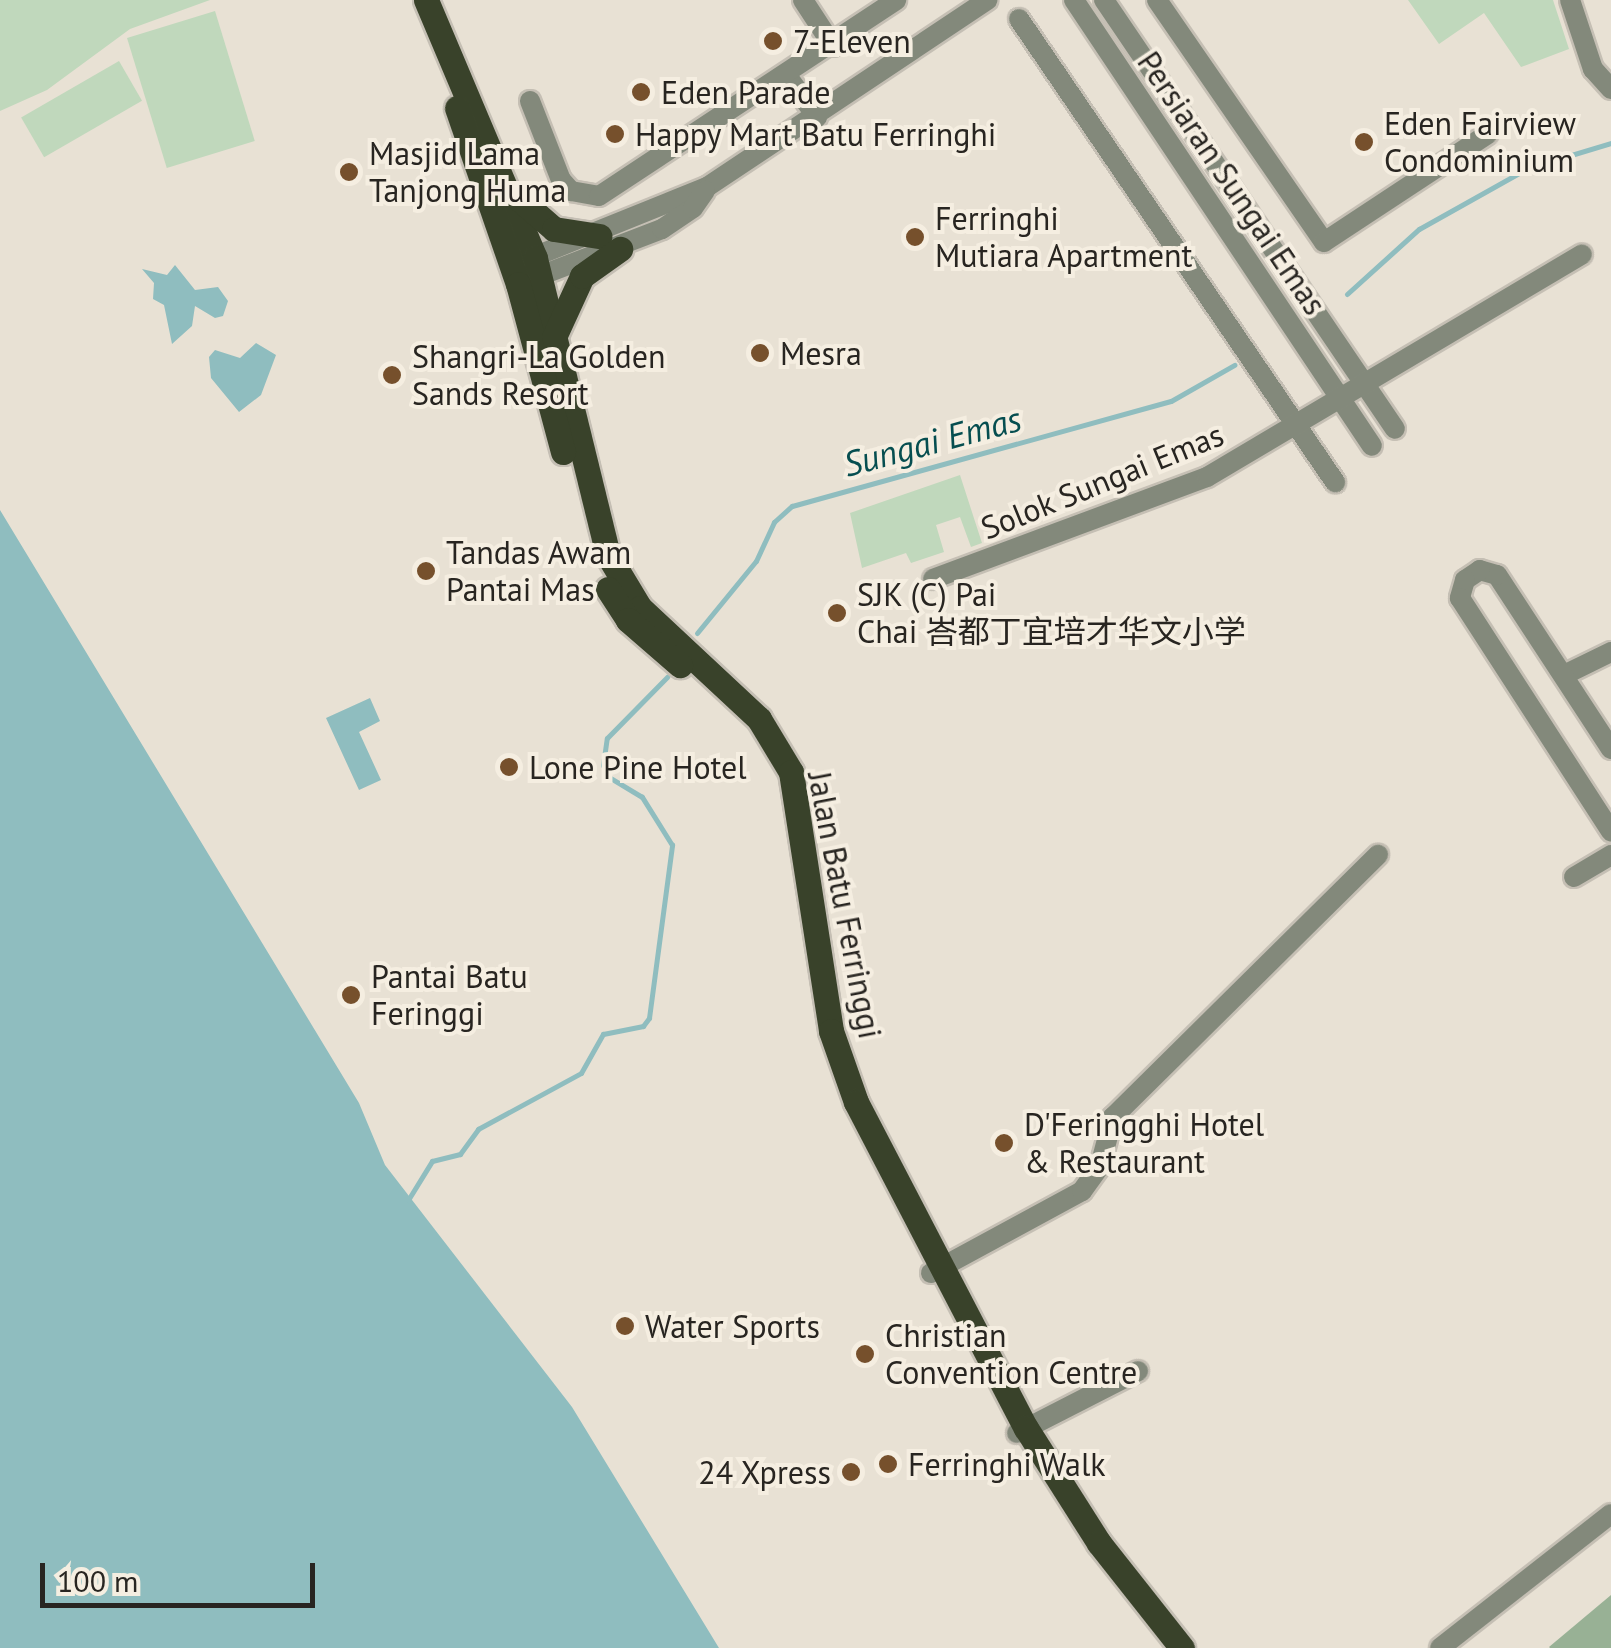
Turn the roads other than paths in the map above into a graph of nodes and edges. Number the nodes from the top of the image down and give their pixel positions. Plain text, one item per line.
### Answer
1 (412, 0) edge
2 (426, 0) edge
3 (802, 0) edge
4 (896, 0) edge
5 (987, 0) edge
6 (1074, 0) edge
7 (1104, 0) edge
8 (1157, 0) edge
9 (1570, 0) edge
10 (1020, 20) dead end
11 (833, 46) junction
12 (787, 76) junction
13 (1611, 89) edge
14 (530, 101) dead end
15 (817, 118) junction
16 (1488, 134) dead end
17 (513, 194) junction
18 (609, 242) junction
19 (1582, 254) dead end
20 (526, 271) junction
21 (554, 337) junction
22 (1363, 382) junction
23 (1339, 399) junction
24 (1298, 428) junction
25 (1395, 429) dead end
26 (1372, 446) dead end
27 (1335, 482) dead end
28 (933, 579) dead end
29 (1611, 652) edge
30 (1564, 676) junction
31 (765, 736) junction
32 (1611, 750) edge
33 (1611, 831) edge
34 (1378, 855) dead end
35 (1611, 855) edge
36 (1574, 877) dead end
37 (936, 1270) junction
38 (1138, 1371) dead end
39 (1022, 1431) junction
40 (1611, 1514) edge
41 (1095, 1546) junction
42 (1164, 1648) edge
43 (1182, 1648) edge
44 (1440, 1648) edge

1 - 20 main road
2 - 17 main road
3 - 11 street
4 - 11 street
5 - 15 street
6 - 23 street, Persiaran Sungai Emas
7 - 22 street, Persiaran Sungai Emas
8 - 16 street
9 - 13 street
10 - 24 street
11 - 12 street
12 - 14 street
12 - 15 street
15 - 18 street
17 - 18 main road
17 - 20 main road
18 - 20 street
18 - 21 main road
19 - 22 street, Solok Sungai Emas
20 - 21 main road, Jalan Batu Ferringgi
20 - 31 main road, Jalan Batu Ferringgi
21 - 31 main road, Jalan Batu Ferringgi
22 - 23 street, Solok Sungai Emas
22 - 25 street, Persiaran Sungai Emas
23 - 24 street, Solok Sungai Emas
23 - 26 street, Persiaran Sungai Emas
24 - 27 street
24 - 28 street, Solok Sungai Emas
29 - 30 street
30 - 32 street
30 - 33 street
31 - 37 main road, Jalan Batu Ferringgi
34 - 37 street
35 - 36 street
37 - 39 main road, Jalan Batu Ferringgi
38 - 39 street
39 - 41 main road, Jalan Batu Ferringgi
40 - 44 street
41 - 42 main road, Jalan Batu Ferringgi
41 - 43 main road, Jalan Batu Ferringgi

